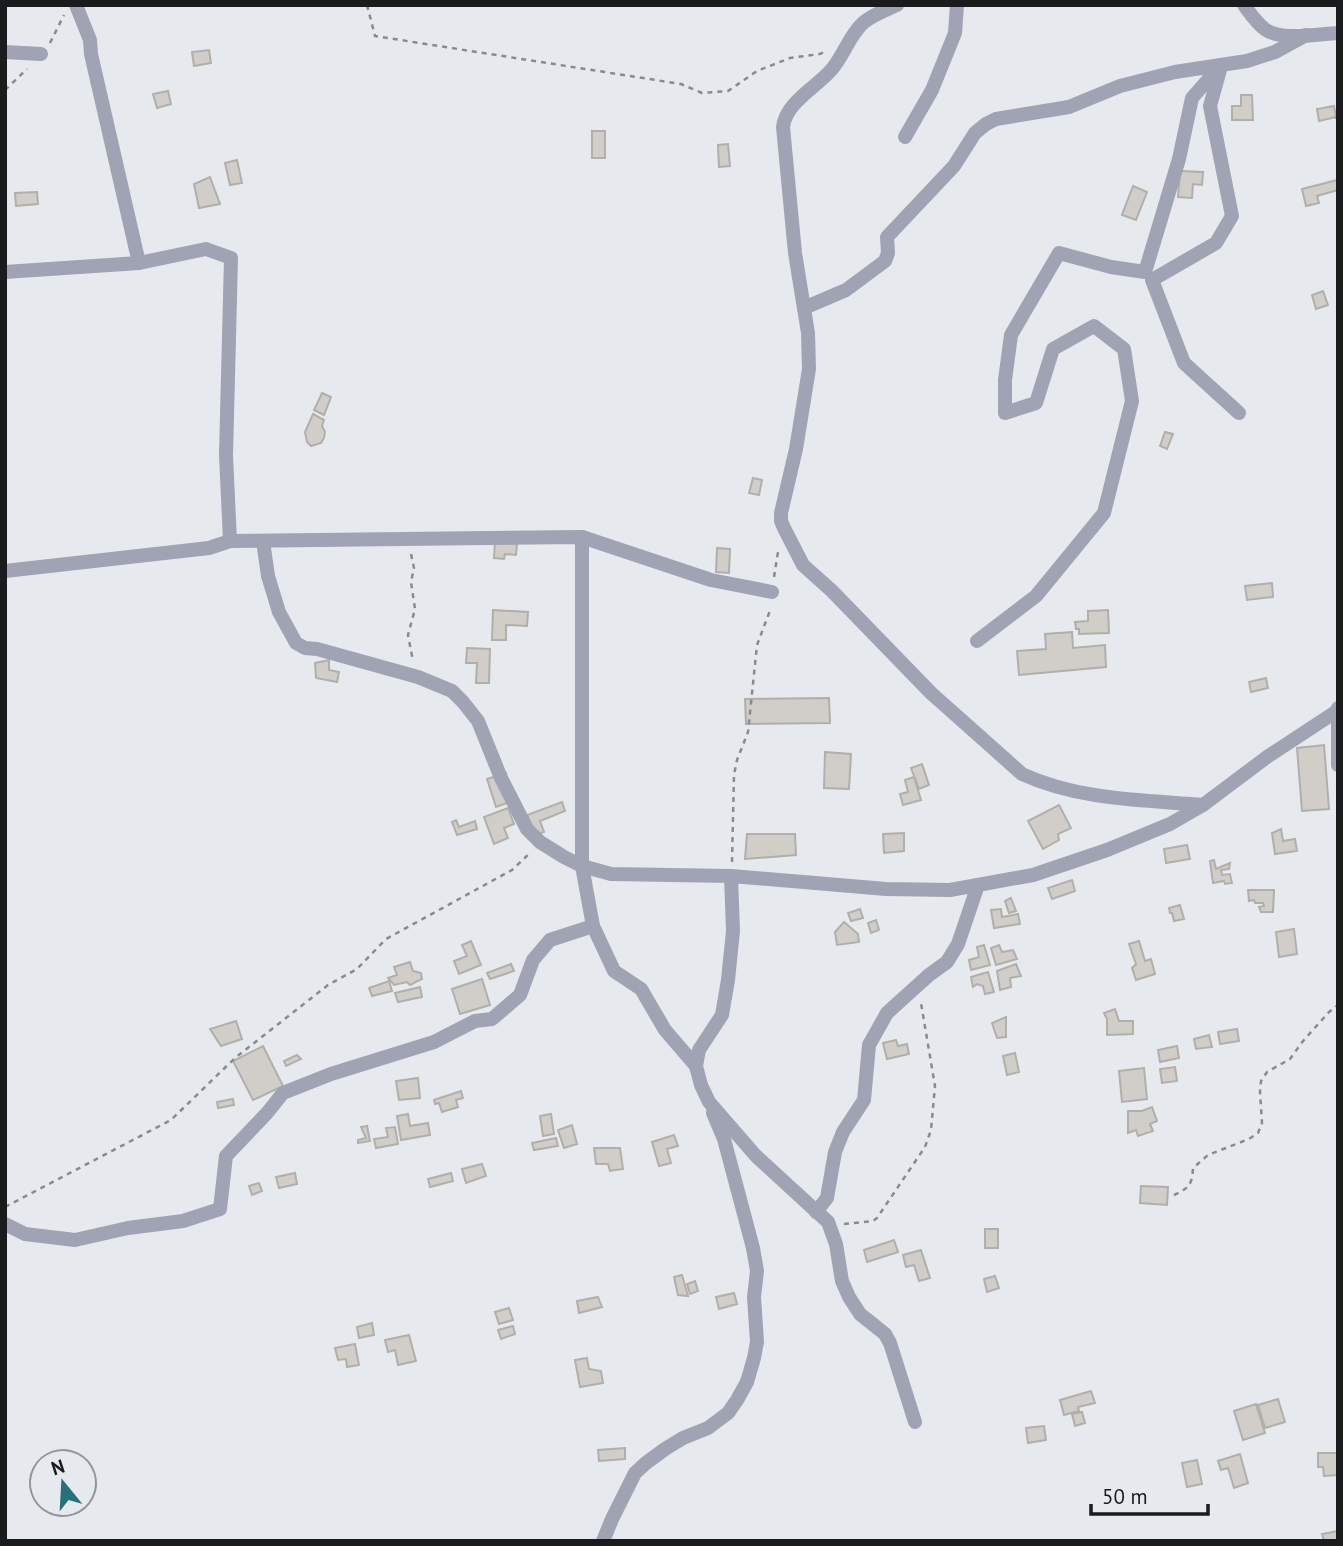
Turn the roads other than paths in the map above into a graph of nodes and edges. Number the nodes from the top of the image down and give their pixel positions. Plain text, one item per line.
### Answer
1 (76, 5) edge
2 (897, 5) edge
3 (957, 5) edge
4 (1244, 5) edge
5 (1338, 33) edge
6 (1306, 35) junction
7 (5, 52) edge
8 (41, 54) dead end
9 (1221, 65) junction
10 (905, 137) dead end
11 (139, 263) junction
12 (5, 272) edge
13 (804, 308) junction
14 (1239, 413) dead end
15 (582, 537) junction
16 (230, 541) junction
17 (263, 541) junction
18 (5, 571) edge
19 (772, 592) road end
20 (977, 641) dead end
21 (1337, 710) edge
22 (1338, 765) edge
23 (1203, 805) junction
24 (582, 866) junction
25 (731, 876) junction
26 (978, 885) junction
27 (593, 926) junction
28 (696, 1066) junction
29 (709, 1102) junction
30 (816, 1212) junction
31 (5, 1224) edge
32 (915, 1422) dead end
33 (603, 1541) edge

1 - 11 street
2 - 13 street
3 - 10 street
4 - 6 street
5 - 6 street
6 - 9 street
7 - 8 street
9 - 13 street
9 - 14 street
9 - 20 street
11 - 12 street
11 - 16 street
13 - 23 street
15 - 17 street
15 - 19 street
15 - 24 street
16 - 17 street
16 - 18 street
17 - 24 street
21 - 22 street
21 - 23 street
23 - 26 street
24 - 25 street
24 - 27 street
25 - 26 street
25 - 28 street
26 - 30 street
27 - 28 street
27 - 31 street
28 - 29 street
29 - 30 street
29 - 33 street
30 - 32 street

